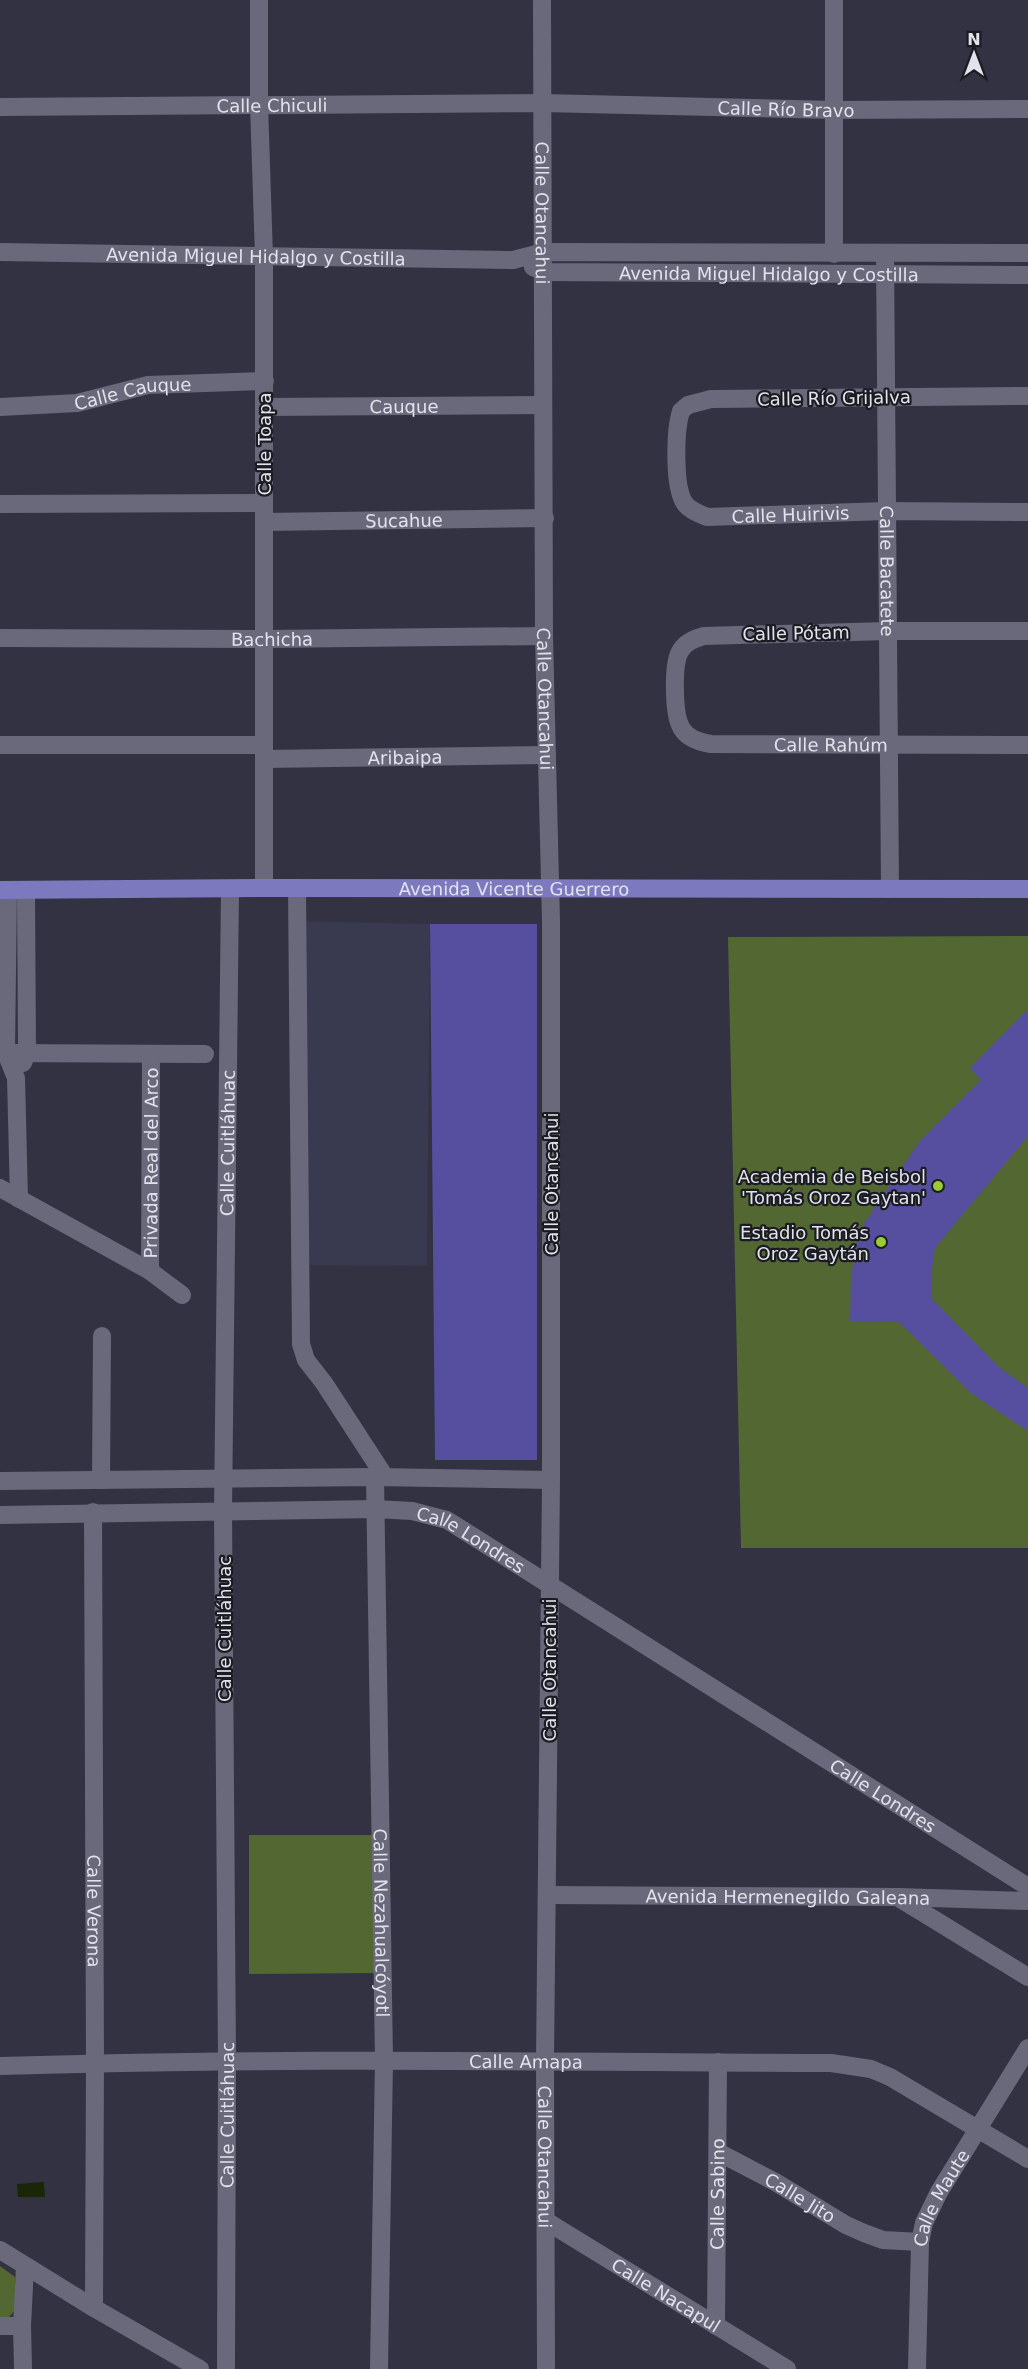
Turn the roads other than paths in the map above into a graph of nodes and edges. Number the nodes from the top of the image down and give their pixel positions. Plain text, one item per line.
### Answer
1 (259, 0) edge
2 (542, 0) edge
3 (834, 0) edge
4 (543, 103) junction
5 (259, 104) junction
6 (0, 107) edge
7 (1028, 109) edge
8 (834, 110) junction
9 (0, 252) edge
10 (544, 252) junction
11 (885, 253) junction
12 (1028, 253) edge
13 (834, 254) junction
14 (264, 256) junction
15 (513, 260) junction
16 (544, 272) junction
17 (885, 274) junction
18 (1028, 275) edge
19 (265, 381) junction
20 (887, 396) junction
21 (1028, 396) edge
22 (542, 405) junction
23 (0, 407) edge
24 (264, 407) junction
25 (677, 449) joint
26 (264, 503) junction
27 (0, 504) edge
28 (885, 511) junction
29 (1028, 512) edge
30 (545, 518) junction
31 (264, 522) junction
32 (888, 631) junction
33 (1028, 631) edge
34 (544, 636) junction
35 (0, 638) edge
36 (264, 639) junction
37 (675, 689) joint
38 (0, 745) edge
39 (1028, 745) edge
40 (888, 746) junction
41 (263, 752) junction
42 (547, 755) junction
43 (264, 888) junction
44 (297, 888) junction
45 (550, 888) junction
46 (890, 889) junction
47 (1028, 889) edge
48 (4, 890) edge
49 (26, 890) junction
50 (230, 890) junction
51 (3, 1053) edge
52 (27, 1053) junction
53 (151, 1054) junction
54 (204, 1054) dead end
55 (16, 1078) junction
56 (0, 1188) edge
57 (19, 1199) junction
58 (150, 1270) junction
59 (182, 1294) dead end
60 (102, 1336) dead end
61 (380, 1477) junction
62 (224, 1478) junction
63 (100, 1480) junction
64 (551, 1480) junction
65 (0, 1481) edge
66 (375, 1509) junction
67 (223, 1510) junction
68 (93, 1512) junction
69 (0, 1515) edge
70 (550, 1585) junction
71 (1028, 1887) edge
72 (548, 1895) junction
73 (899, 1897) junction
74 (1028, 1901) edge
75 (1028, 1977) edge
76 (1028, 2048) edge
77 (384, 2060) junction
78 (545, 2060) junction
79 (227, 2061) junction
80 (96, 2062) junction
81 (718, 2062) junction
82 (0, 2066) edge
83 (979, 2130) junction
84 (718, 2152) junction
85 (1028, 2159) edge
86 (546, 2221) junction
87 (920, 2242) junction
88 (0, 2250) edge
89 (25, 2266) junction
90 (94, 2308) junction
91 (0, 2326) edge
92 (22, 2326) junction
93 (716, 2326) junction
94 (169, 2360) edge
95 (196, 2368) edge
96 (23, 2369) edge
97 (226, 2369) edge
98 (380, 2369) edge
99 (546, 2369) edge
100 (787, 2369) edge
101 (917, 2369) edge

1 - 5 street, Calle Toapa
2 - 4 street, Calle Otancahui
3 - 8 street
4 - 5 street, Calle Chiculi
4 - 8 street, Calle Río Bravo
4 - 10 street, Calle Otancahui
5 - 6 street, Calle Chiculi
5 - 14 street, Calle Toapa
7 - 8 street, Calle Río Bravo
8 - 13 street
9 - 14 street, Avenida Miguel Hidalgo y Costilla
10 - 13 street, Avenida Miguel Hidalgo y Costilla
10 - 15 street, Avenida Miguel Hidalgo y Costilla
10 - 16 street, Calle Otancahui
11 - 12 street, Avenida Miguel Hidalgo y Costilla
11 - 13 street, Avenida Miguel Hidalgo y Costilla
11 - 17 street, Calle Bacatete
14 - 15 street, Avenida Miguel Hidalgo y Costilla
14 - 19 street, Calle Toapa
15 - 16 street, Avenida Miguel Hidalgo y Costilla
16 - 17 street, Avenida Miguel Hidalgo y Costilla
16 - 22 street, Calle Otancahui
17 - 18 street, Avenida Miguel Hidalgo y Costilla
17 - 20 street, Calle Bacatete
19 - 23 street, Calle Cauque
19 - 24 street, Calle Toapa
20 - 21 street, Calle Río Grijalva
20 - 25 street, Calle Río Grijalva
20 - 28 street, Calle Bacatete
22 - 24 street, Cauque
22 - 30 street, Calle Otancahui
24 - 26 street, Calle Toapa
25 - 28 street, Calle Huirivis
26 - 27 street
26 - 31 street, Calle Toapa
28 - 29 street, Calle Huirivis
28 - 32 street, Calle Bacatete
30 - 31 street, Sucahue
30 - 34 street, Calle Otancahui
31 - 36 street, Calle Toapa
32 - 33 street, Calle Pótam
32 - 37 street, Calle Pótam
32 - 40 street, Calle Bacatete
34 - 36 street, Bachicha
34 - 42 street, Calle Otancahui
35 - 36 street, Bachicha
36 - 41 street, Calle Toapa
37 - 40 street, Calle Rahúm
38 - 41 street, Aribaipa
39 - 40 street, Calle Rahúm
40 - 46 street, Calle Bacatete
41 - 42 street, Aribaipa
41 - 43 street, Calle Toapa
42 - 45 street, Calle Otancahui
43 - 44 main road, Avenida Vicente Guerrero
43 - 50 main road, Avenida Vicente Guerrero
44 - 45 main road, Avenida Vicente Guerrero
44 - 61 street
45 - 46 main road, Avenida Vicente Guerrero
45 - 64 street, Calle Otancahui
46 - 47 main road, Avenida Vicente Guerrero
48 - 49 main road, Avenida Vicente Guerrero
48 - 51 street
49 - 50 main road, Avenida Vicente Guerrero
49 - 52 street
50 - 62 street, Calle Cuitláhuac
51 - 52 street, Privada Real del Arco
51 - 55 street
52 - 53 street, Privada Real del Arco
52 - 55 street
53 - 54 street, Privada Real del Arco
53 - 58 street, Privada Real del Arco
55 - 57 street
56 - 57 street, Privada Real del Arco
57 - 58 street, Privada Real del Arco
58 - 59 street, Privada Real del Arco
60 - 63 street
61 - 62 street
61 - 64 street
61 - 66 street, Calle Nezahualcóyotl
62 - 63 street
62 - 67 street, Calle Cuitláhuac
63 - 65 street
64 - 70 street, Calle Otancahui
66 - 67 street, Calle Londres
66 - 70 street, Calle Londres
66 - 77 street, Calle Nezahualcóyotl
67 - 68 street, Calle Londres
67 - 79 street, Calle Cuitláhuac
68 - 69 street, Calle Londres
68 - 80 street, Calle Verona
70 - 71 street, Calle Londres
70 - 72 street, Calle Otancahui
72 - 73 street, Avenida Hermenegildo Galeana
72 - 78 street, Calle Otancahui
73 - 74 street, Avenida Hermenegildo Galeana
73 - 75 street
76 - 83 street, Calle Maute
77 - 78 street, Calle Amapa
77 - 79 street, Calle Amapa
77 - 98 street, Calle Nezahualcóyotl
78 - 81 street, Calle Amapa
78 - 86 street, Calle Otancahui
79 - 80 street, Calle Amapa
79 - 97 street, Calle Cuitláhuac
80 - 82 street, Calle Amapa
80 - 90 street, Calle Verona
81 - 83 street, Calle Amapa
81 - 84 street, Calle Sabino
83 - 85 street, Calle Amapa
83 - 87 street, Calle Maute
84 - 87 street, Calle Jito
84 - 93 street, Calle Sabino
86 - 93 street, Calle Nacapul
86 - 99 street, Calle Otancahui
87 - 101 street, Calle Maute
88 - 89 street
89 - 90 street
89 - 92 street
90 - 94 street
91 - 92 street
92 - 96 street
93 - 100 street, Calle Nacapul
94 - 95 street

